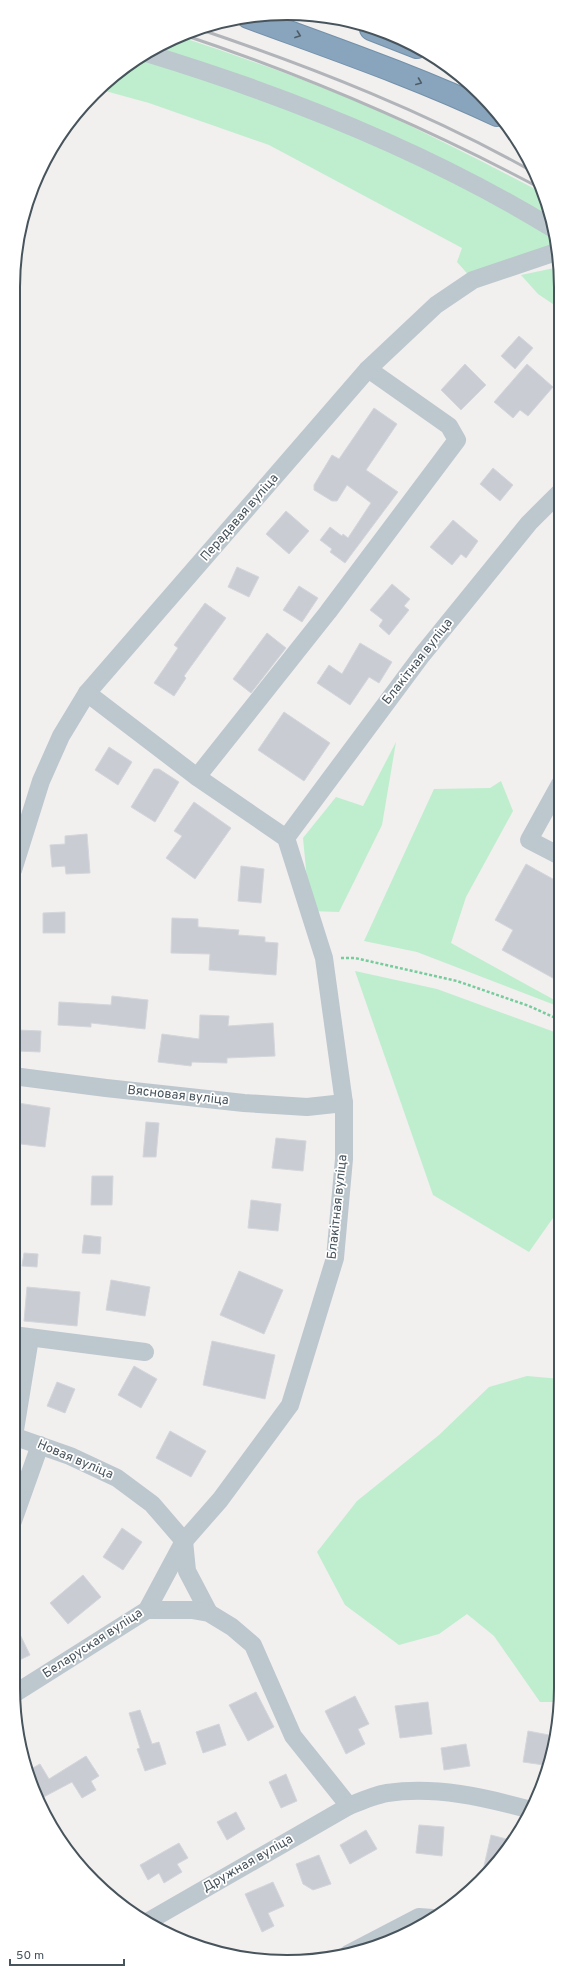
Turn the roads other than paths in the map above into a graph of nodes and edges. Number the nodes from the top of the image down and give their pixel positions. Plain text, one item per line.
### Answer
1 (260, 22) edge
2 (154, 56) edge
3 (488, 111) edge
4 (547, 225) edge
5 (552, 253) edge
6 (368, 369) junction
7 (554, 498) edge
8 (87, 693) junction
9 (197, 777) junction
10 (554, 795) edge
11 (286, 838) junction
12 (20, 848) edge
13 (554, 853) edge
14 (20, 1077) edge
15 (344, 1103) junction
16 (21, 1336) edge
17 (20, 1350) edge
18 (145, 1352) dead end
19 (20, 1438) edge
20 (40, 1445) junction
21 (20, 1501) edge
22 (184, 1541) junction
23 (146, 1610) junction
24 (209, 1613) junction
25 (20, 1690) edge
26 (349, 1806) junction
27 (525, 1808) edge
28 (423, 1917) edge
29 (153, 1919) edge
30 (372, 1941) edge

1 -> 3 highway
2 - 4 street
5 - 6 street, Перадавая вуліца
6 - 8 street, Перадавая вуліца
6 - 9 street
7 - 11 street, Блакітная вуліца
8 - 9 street
8 - 12 street, Перадавая вуліца
9 - 11 street
10 - 13 street
11 - 15 street, Блакітная вуліца
14 - 15 street, Вясновая вуліца
15 - 22 street, Блакітная вуліца
16 - 17 street
16 - 18 street
19 - 20 street, Новая вуліца
20 - 21 street
20 - 22 street, Новая вуліца
22 - 23 street, Беларуская вуліца
22 - 24 street
23 - 24 street
23 - 25 street, Беларуская вуліца
24 - 26 street
26 - 27 street, Дружная вуліца
26 - 29 street, Дружная вуліца
28 - 30 street

